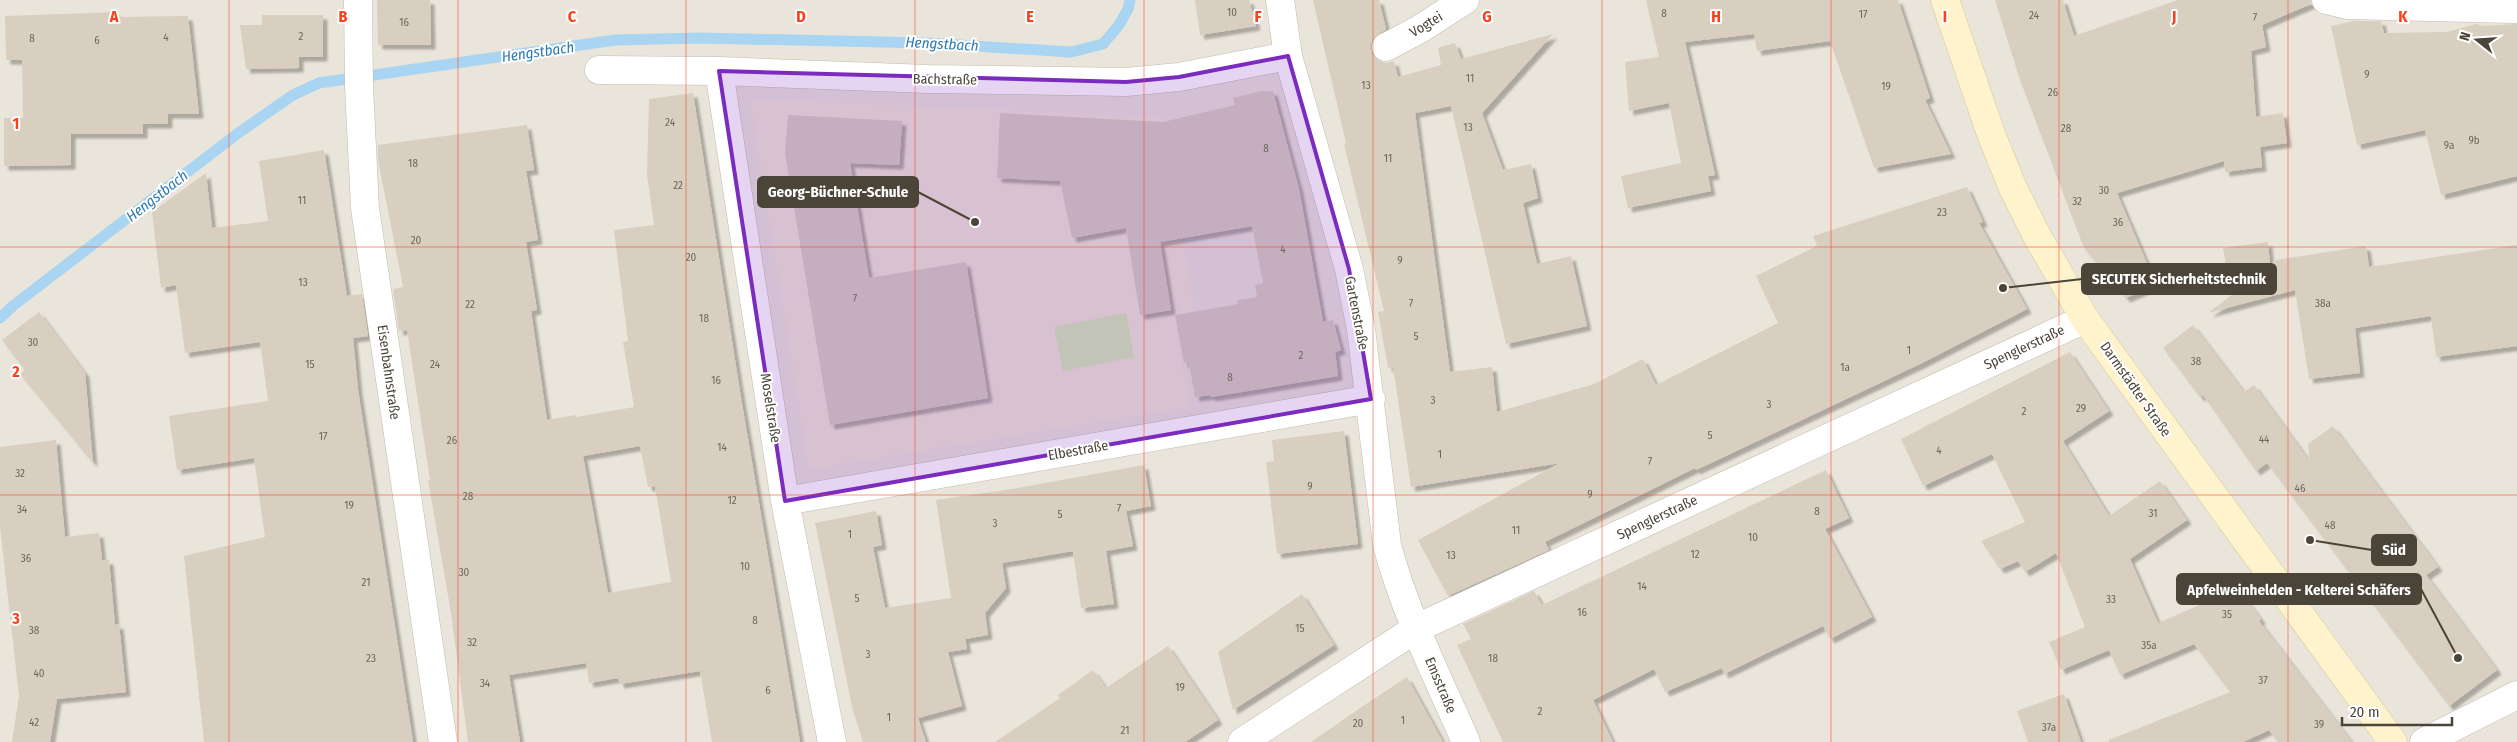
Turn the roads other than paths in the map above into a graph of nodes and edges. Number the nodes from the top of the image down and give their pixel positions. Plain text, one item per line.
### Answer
1 (358, 0) edge
2 (1280, 0) edge
3 (1465, 0) edge
4 (1946, 0) edge
5 (2326, 0) edge
6 (2513, 9) dead end
7 (1386, 46) dead end
8 (1288, 56) junction
9 (599, 70) dead end
10 (719, 72) junction
11 (2085, 318) junction
12 (1371, 399) junction
13 (785, 501) junction
14 (1416, 628) junction
15 (2517, 695) edge
16 (443, 742) edge
17 (832, 742) edge
18 (1242, 742) edge
19 (1466, 742) edge
20 (2392, 742) edge
21 (2424, 742) edge

1 - 16 street, Eisenbahnstraße
2 - 8 street, Gartenstraße
3 - 7 street, Vogtei
4 - 11 street, Darmstädter Straße
5 - 6 street
8 - 10 street, Bachstraße
8 - 12 street, Gartenstraße
9 - 10 street, Bachstraße
10 - 13 street, Moselstraße
11 - 14 street, Spenglerstraße
11 - 20 street, Darmstädter Straße
12 - 13 street, Elbestraße
12 - 14 street, Gartenstraße
13 - 17 street, Moselstraße
14 - 18 street, Spenglerstraße
14 - 19 street, Emsstraße
15 - 21 street

